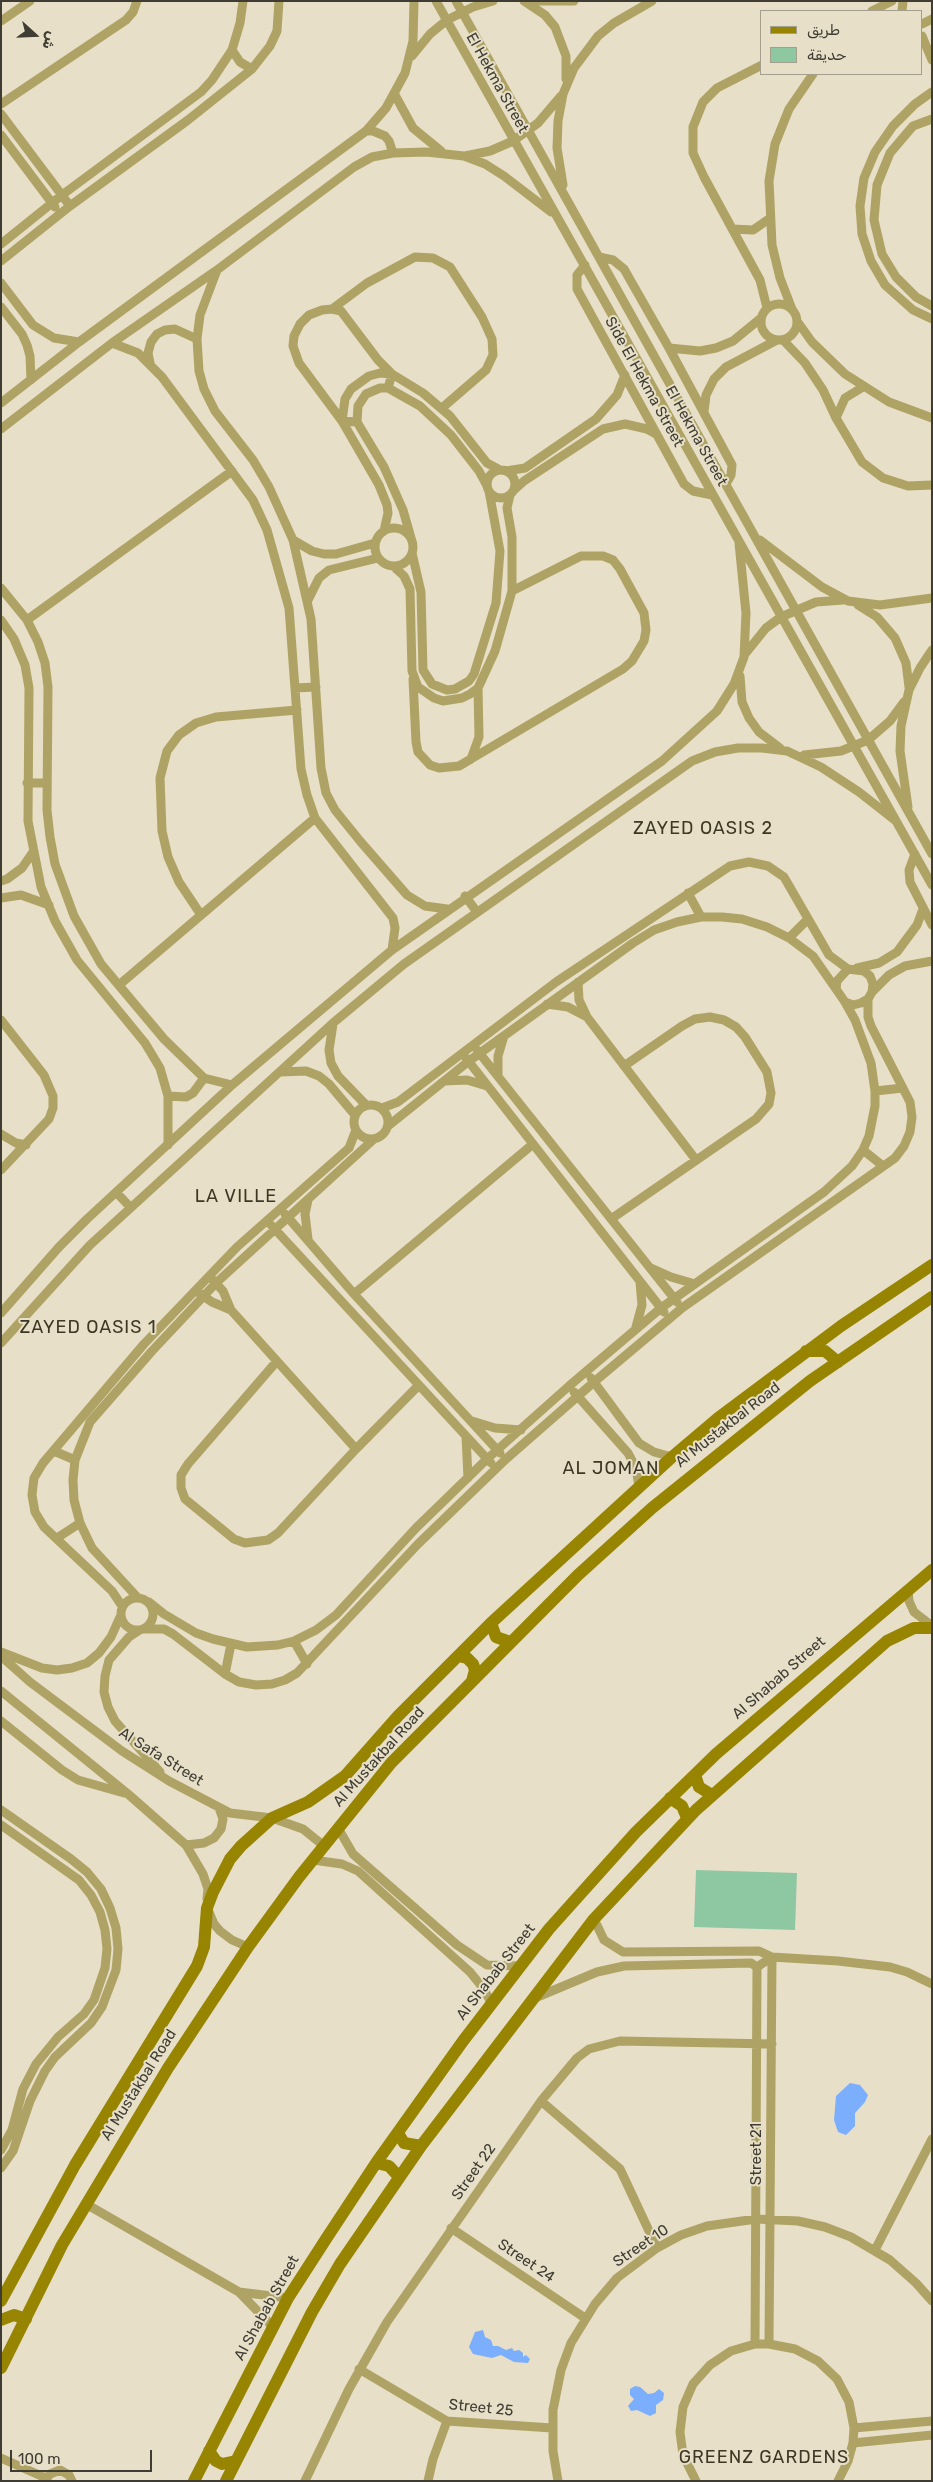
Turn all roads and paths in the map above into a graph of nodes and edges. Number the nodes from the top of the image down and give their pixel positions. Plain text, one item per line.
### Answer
1 (30, 1) edge
2 (137, 1) edge
3 (244, 1) edge
4 (279, 1) edge
5 (414, 1) edge
6 (436, 1) edge
7 (456, 1) edge
8 (493, 1) edge
9 (524, 1) edge
10 (532, 1) edge
11 (574, 1) edge
12 (652, 1) edge
13 (892, 1) edge
14 (874, 10) edge
15 (462, 12) junction
16 (447, 20) junction
17 (1, 21) edge
18 (923, 38) edge
19 (232, 50) junction
20 (410, 59) junction
21 (932, 60) edge
22 (760, 66) edge
23 (252, 69) junction
24 (811, 75) edge
25 (564, 90) junction
26 (932, 92) edge
27 (394, 95) junction
28 (1, 104) edge
29 (1, 114) edge
30 (932, 119) edge
31 (366, 131) junction
32 (528, 131) junction
33 (1, 135) edge
34 (514, 141) junction
35 (443, 152) junction
36 (393, 153) junction
37 (464, 156) junction
38 (62, 195) junction
39 (568, 202) junction
40 (52, 203) junction
41 (70, 206) junction
42 (60, 214) junction
43 (558, 218) junction
44 (769, 219) junction
45 (733, 229) junction
46 (1, 244) edge
47 (599, 257) junction
48 (1, 261) edge
49 (585, 265) junction
50 (217, 270) junction
51 (1, 284) edge
52 (932, 306) edge
53 (1, 307) edge
54 (767, 308) junction
55 (332, 309) junction
56 (792, 309) junction
57 (761, 318) junction
58 (932, 319) edge
59 (797, 321) junction
60 (196, 339) junction
61 (780, 340) junction
62 (79, 342) junction
63 (112, 343) junction
64 (669, 348) junction
65 (150, 363) junction
66 (392, 374) junction
67 (624, 375) junction
68 (31, 380) junction
69 (863, 387) junction
70 (388, 388) junction
71 (1, 403) edge
72 (442, 408) junction
73 (704, 412) junction
74 (836, 418) junction
75 (932, 418) edge
76 (342, 421) junction
77 (357, 422) junction
78 (1, 429) edge
79 (657, 434) junction
80 (503, 470) junction
81 (232, 471) junction
82 (726, 484) junction
83 (932, 485) edge
84 (488, 489) junction
85 (512, 493) junction
86 (712, 495) junction
87 (384, 531) junction
88 (755, 536) junction
89 (411, 538) junction
90 (293, 540) junction
91 (375, 543) junction
92 (739, 543) junction
93 (412, 553) junction
94 (378, 558) junction
95 (393, 566) junction
96 (1, 588) edge
97 (512, 590) junction
98 (932, 598) edge
99 (308, 600) junction
100 (851, 602) junction
101 (795, 609) junction
102 (781, 617) junction
103 (1, 620) edge
104 (27, 620) junction
105 (932, 650) edge
106 (744, 657) junction
107 (740, 669) junction
108 (423, 670) junction
109 (412, 672) junction
110 (474, 674) junction
111 (483, 679) junction
112 (316, 687) junction
113 (295, 688) junction
114 (478, 688) junction
115 (908, 694) junction
116 (297, 710) junction
117 (868, 740) junction
118 (854, 746) junction
119 (786, 751) junction
120 (799, 755) junction
121 (471, 759) junction
122 (662, 761) junction
123 (671, 775) junction
124 (47, 782) junction
125 (27, 783) junction
126 (910, 815) junction
127 (315, 818) junction
128 (896, 821) junction
129 (32, 852) junction
130 (915, 854) junction
131 (932, 854) edge
132 (1, 881) edge
133 (932, 885) edge
134 (688, 893) junction
135 (465, 896) junction
136 (1, 898) edge
137 (49, 905) junction
138 (923, 909) junction
139 (447, 910) junction
140 (476, 912) junction
141 (201, 914) junction
142 (701, 917) junction
143 (808, 919) junction
144 (932, 925) edge
145 (789, 938) junction
146 (392, 950) junction
147 (932, 961) edge
148 (852, 969) junction
149 (556, 982) junction
150 (578, 982) junction
151 (119, 985) junction
152 (836, 989) junction
153 (563, 992) junction
154 (870, 995) junction
155 (845, 1002) junction
156 (547, 1004) junction
157 (587, 1017) junction
158 (1, 1020) edge
159 (333, 1023) junction
160 (504, 1036) junction
161 (472, 1045) junction
162 (462, 1052) junction
163 (480, 1054) junction
164 (469, 1061) junction
165 (624, 1066) junction
166 (280, 1072) junction
167 (498, 1076) junction
168 (204, 1078) junction
169 (444, 1082) junction
170 (232, 1085) junction
171 (488, 1086) junction
172 (903, 1088) junction
173 (875, 1091) junction
174 (168, 1096) junction
175 (366, 1105) junction
176 (382, 1108) junction
177 (355, 1115) junction
178 (388, 1126) junction
179 (356, 1130) junction
180 (1, 1134) edge
181 (374, 1139) junction
182 (533, 1144) junction
183 (168, 1145) junction
184 (26, 1146) junction
185 (863, 1150) junction
186 (696, 1160) junction
187 (883, 1166) junction
188 (1, 1170) edge
189 (581, 1181) junction
190 (569, 1190) junction
191 (116, 1192) junction
192 (308, 1200) junction
193 (130, 1207) junction
194 (281, 1209) junction
195 (288, 1218) junction
196 (611, 1219) junction
197 (268, 1221) junction
198 (275, 1229) junction
199 (308, 1242) junction
200 (649, 1266) junction
201 (932, 1266) edge
202 (208, 1276) junction
203 (640, 1279) junction
204 (216, 1283) junction
205 (695, 1284) junction
206 (195, 1290) junction
207 (354, 1294) junction
208 (204, 1297) junction
209 (932, 1297) edge
210 (675, 1299) junction
211 (661, 1308) junction
212 (682, 1308) junction
213 (231, 1310) junction
214 (1, 1313) edge
215 (670, 1319) junction
216 (634, 1331) junction
217 (391, 1334) junction
218 (1, 1343) edge
219 (381, 1343) junction
220 (806, 1351) junction
221 (277, 1361) junction
222 (838, 1362) junction
223 (586, 1372) junction
224 (594, 1382) junction
225 (420, 1386) junction
226 (569, 1386) junction
227 (578, 1396) junction
228 (471, 1421) junction
229 (521, 1430) junction
230 (466, 1436) junction
231 (356, 1449) junction
232 (498, 1450) junction
233 (54, 1451) junction
234 (672, 1457) junction
235 (488, 1459) junction
236 (506, 1459) junction
237 (75, 1460) junction
238 (496, 1468) junction
239 (468, 1478) junction
240 (639, 1487) junction
241 (80, 1523) junction
242 (56, 1538) junction
243 (932, 1570) edge
244 (908, 1590) junction
245 (138, 1598) junction
246 (150, 1602) junction
247 (122, 1606) junction
248 (120, 1617) junction
249 (491, 1623) junction
250 (932, 1627) edge
251 (141, 1630) junction
252 (294, 1641) junction
253 (510, 1642) junction
254 (231, 1644) junction
255 (1, 1652) edge
256 (1, 1656) edge
257 (458, 1656) junction
258 (307, 1664) junction
259 (225, 1674) junction
260 (472, 1681) junction
261 (1, 1691) edge
262 (1, 1721) edge
263 (695, 1775) junction
264 (169, 1781) junction
265 (128, 1794) junction
266 (712, 1795) junction
267 (670, 1798) junction
268 (219, 1808) junction
269 (1, 1810) edge
270 (272, 1818) junction
271 (687, 1818) junction
272 (1, 1824) edge
273 (338, 1828) junction
274 (186, 1845) junction
275 (324, 1846) junction
276 (312, 1860) junction
277 (207, 1908) junction
278 (594, 1920) junction
279 (248, 1947) junction
280 (773, 1961) junction
281 (521, 1966) junction
282 (105, 1968) junction
283 (116, 1970) junction
284 (758, 1970) junction
285 (932, 1984) edge
286 (532, 1999) junction
287 (492, 2004) junction
288 (757, 2043) junction
289 (772, 2044) junction
290 (541, 2101) junction
291 (398, 2133) junction
292 (932, 2139) edge
293 (421, 2146) junction
294 (1, 2150) edge
295 (376, 2163) junction
296 (1, 2168) edge
297 (399, 2177) junction
298 (86, 2204) junction
299 (770, 2218) junction
300 (756, 2219) junction
301 (451, 2228) junction
302 (657, 2248) junction
303 (875, 2250) junction
304 (239, 2292) junction
305 (288, 2298) junction
306 (1, 2301) edge
307 (932, 2301) edge
308 (585, 2318) junction
309 (26, 2319) junction
310 (1, 2320) edge
311 (273, 2327) junction
312 (756, 2344) junction
313 (769, 2344) junction
314 (1, 2368) edge
315 (359, 2369) junction
316 (447, 2421) junction
317 (932, 2421) edge
318 (552, 2428) junction
319 (854, 2428) junction
320 (932, 2435) edge
321 (853, 2443) junction
322 (209, 2450) junction
323 (1, 2458) edge
324 (236, 2461) junction
325 (46, 2479) edge
326 (72, 2481) edge
327 (194, 2481) edge
328 (226, 2481) edge
329 (305, 2481) edge
330 (428, 2481) edge
331 (558, 2481) edge
332 (696, 2481) edge
333 (838, 2481) edge

1 - 17 street
2 - 28 street
3 - 19 street
4 - 23 street
5 - 20 street
6 - 16 street, El Hekma Street
7 - 15 street, El Hekma Street
8 - 15 street
9 - 25 street
10 - 11 street
12 - 25 street
13 - 14 street
15 - 16 street
15 - 32 street, El Hekma Street
16 - 20 street
16 - 34 street, El Hekma Street
18 - 21 street
19 - 23 street
19 - 38 street
20 - 27 street
22 - 45 street
23 - 41 street
24 - 44 street
25 - 32 street
25 - 39 street
26 - 58 street
27 - 31 street
27 - 35 street
29 - 38 street
30 - 52 street
31 - 36 street
31 - 62 street
32 - 34 street
32 - 39 street, El Hekma Street
33 - 40 street
34 - 37 street
34 - 43 street, El Hekma Street
35 - 36 street
35 - 37 street
36 - 50 street
37 - 43 street
38 - 40 street
38 - 41 street
39 - 47 street, El Hekma Street
40 - 42 street
40 - 46 street
41 - 42 street
42 - 48 street
43 - 49 street, El Hekma Street
44 - 45 street
44 - 56 street
45 - 54 street
47 - 64 street
47 - 82 street, El Hekma Street
49 - 67 street, Side El Hekma Street
49 - 86 street, El Hekma Street
50 - 60 street
50 - 63 street
51 - 62 street
53 - 68 street
54 - 56 street
54 - 57 street
55 - 66 street
55 - 72 street
55 - 76 street
56 - 59 street
57 - 61 street
57 - 64 street
59 - 61 street
59 - 69 street
60 - 65 street
60 - 90 street
61 - 73 street
61 - 74 street
62 - 68 street
63 - 65 street
63 - 78 street
64 - 73 street
65 - 81 street
66 - 70 street
66 - 72 street
66 - 76 street
67 - 79 street, Side El Hekma Street
67 - 80 street
68 - 71 street
69 - 74 street
69 - 75 street
70 - 77 street
70 - 84 street
72 - 80 street
73 - 82 street
74 - 83 street
76 - 77 street
76 - 87 street
77 - 89 street
79 - 85 street
79 - 86 street, Side El Hekma Street
80 - 84 street
80 - 85 street
81 - 104 street
81 - 113 street
82 - 88 street, El Hekma Street
84 - 85 street
84 - 110 street
85 - 97 street
86 - 92 street, El Hekma Street
87 - 89 street
87 - 91 street
88 - 100 street
88 - 101 street, El Hekma Street
89 - 93 street
90 - 91 street
90 - 99 street
91 - 94 street
92 - 102 street, El Hekma Street
92 - 106 street
93 - 95 street
93 - 108 street
94 - 95 street
94 - 99 street
95 - 109 street
96 - 104 street
97 - 111 street
97 - 121 street
98 - 100 street
99 - 112 street
100 - 101 street
100 - 115 street
101 - 102 street
101 - 117 street, El Hekma Street
102 - 106 street
102 - 118 street, El Hekma Street
103 - 125 street
104 - 124 street
105 - 115 street
106 - 107 street
107 - 119 street
107 - 122 street
108 - 109 street
108 - 110 street
109 - 114 street
109 - 121 street
110 - 111 street
111 - 114 street
112 - 113 street
112 - 139 street
113 - 116 street
114 - 121 street
115 - 117 street
115 - 126 street
116 - 127 street
116 - 141 street
117 - 118 street
117 - 126 street, El Hekma Street
118 - 120 street
118 - 128 street, El Hekma Street
119 - 120 street
119 - 123 street
120 - 128 street
122 - 123 street
122 - 135 street
123 - 140 street
124 - 125 street
124 - 151 street
125 - 129 street
126 - 131 street, El Hekma Street
127 - 141 street
127 - 146 street
128 - 130 street, El Hekma Street
129 - 132 street
129 - 137 street
130 - 133 street, El Hekma Street
130 - 138 street
134 - 142 street
134 - 143 street
134 - 149 street
135 - 139 street
135 - 140 street
136 - 137 street
137 - 174 street
138 - 144 street
138 - 148 street
139 - 146 street
140 - 159 street
141 - 151 street
142 - 145 street
142 - 150 street
143 - 145 street
143 - 148 street
145 - 152 street
146 - 170 street
147 - 154 street
148 - 152 street
148 - 154 street
149 - 153 street
149 - 161 street
150 - 153 street
150 - 157 street
151 - 168 street
152 - 155 street
153 - 156 street
154 - 155 street
154 - 172 street
155 - 173 street
156 - 157 street
156 - 160 street
157 - 165 street
158 - 184 street
159 - 166 street
159 - 175 street
160 - 163 street
160 - 167 street
161 - 162 street
161 - 163 street
162 - 164 street
162 - 176 street
163 - 164 street
163 - 167 street
164 - 169 street
164 - 171 street
165 - 186 street
165 - 186 street
166 - 177 street
166 - 193 street
167 - 189 street
168 - 170 street
168 - 174 street
169 - 171 street
169 - 178 street
170 - 183 street
171 - 182 street
172 - 173 street
172 - 187 street
173 - 185 street
174 - 183 street
175 - 176 street
175 - 177 street
176 - 178 street
177 - 179 street
178 - 181 street
179 - 181 street
179 - 194 street
180 - 184 street
181 - 192 street
182 - 190 street
182 - 207 street
183 - 191 street
184 - 188 street
185 - 187 street
185 - 205 street
186 - 196 street
187 - 212 street
189 - 190 street
189 - 196 street
190 - 203 street
191 - 193 street
191 - 214 street
192 - 195 street
192 - 199 street
193 - 218 street
194 - 195 street
194 - 197 street
195 - 198 street
195 - 199 street
196 - 200 street
197 - 198 street
197 - 202 street
198 - 204 street
198 - 219 street
199 - 207 street
200 - 205 street
200 - 210 street
201 - 220 main road, Al Mustakbal Road
202 - 204 street
202 - 206 street
203 - 211 street
203 - 216 street
204 - 208 street
204 - 213 street
205 - 210 street
206 - 208 street
206 - 233 street
207 - 217 street
208 - 213 street
208 - 237 street
209 - 222 main road, Al Mustakbal Road
210 - 211 street
210 - 212 street
211 - 215 street
211 - 216 street
212 - 215 street
213 - 221 street
215 - 224 street
216 - 223 street
217 - 219 street
217 - 228 street
219 - 225 street
220 - 222 main road
220 - 234 main road, Al Mustakbal Road
221 - 231 street
221 - 231 street
222 - 253 main road, Al Mustakbal Road
223 - 224 street
223 - 226 street
224 - 227 street
224 - 234 street
225 - 230 street
225 - 231 street
226 - 227 street
226 - 229 street
227 - 236 street
227 - 240 street
228 - 229 street
228 - 232 street
229 - 232 street
230 - 235 street
230 - 239 street
232 - 235 street
232 - 236 street
233 - 237 street
233 - 242 street
234 - 240 main road, Al Mustakbal Road
235 - 238 street
235 - 239 street
236 - 238 street
237 - 241 street
238 - 258 street
239 - 252 street
240 - 249 main road, Al Mustakbal Road
241 - 242 street
241 - 245 street
242 - 247 street
243 - 244 main road, Al Shabab Street
244 - 250 street
244 - 263 main road, Al Shabab Street
245 - 246 street
245 - 247 street
246 - 251 street
246 - 254 street
247 - 248 street
248 - 251 street
248 - 255 street
249 - 253 main road
249 - 257 main road, Al Mustakbal Road
250 - 266 main road
251 - 259 street
251 - 264 street
252 - 254 street
252 - 258 street
253 - 260 main road, Al Mustakbal Road
254 - 259 street
256 - 264 street, Al Safa Street
257 - 260 main road
257 - 270 main road, Al Mustakbal Road
258 - 259 street
260 - 273 main road, Al Mustakbal Road
261 - 265 street
262 - 265 street
263 - 266 main road
263 - 267 main road, Al Shabab Street
264 - 268 street, Al Safa Street
265 - 274 street
266 - 271 main road
267 - 271 main road
267 - 281 main road, Al Shabab Street
268 - 270 street, Al Safa Street
268 - 274 street
269 - 283 street
270 - 275 street, Al Safa Street
270 - 277 main road, Al Mustakbal Road
271 - 278 main road
272 - 282 street
273 - 275 main road, Al Mustakbal Road
273 - 281 street
274 - 277 street
275 - 276 main road, Al Mustakbal Road
276 - 279 main road, Al Mustakbal Road
276 - 287 street
277 - 279 street
277 - 306 main road, Al Mustakbal Road
278 - 280 street
278 - 286 main road
279 - 298 main road, Al Mustakbal Road
280 - 284 street
280 - 285 street
280 - 289 street, Street 21
281 - 287 main road, Al Shabab Street
282 - 283 street
282 - 294 street
283 - 296 street
284 - 286 street
284 - 288 street, Street 21
286 - 293 main road
287 - 291 main road, Al Shabab Street
288 - 289 street, Street 22
288 - 290 street, Street 22
288 - 300 street, Street 21
289 - 299 street, Street 21
290 - 301 street, Street 22
290 - 302 street
291 - 293 main road
291 - 295 main road, Al Shabab Street
292 - 303 street
293 - 297 main road
295 - 297 main road
295 - 305 main road, Al Shabab Street
297 - 324 main road
298 - 304 street
298 - 309 main road, Al Mustakbal Road
299 - 300 street, Street 10
299 - 303 street, Street 10
299 - 313 street, Street 21
300 - 302 street, Street 10
300 - 312 street, Street 21
301 - 308 street, Street 24
301 - 315 street, Street 22
302 - 308 street, Street 10
303 - 307 street, Street 10
304 - 305 street
304 - 311 street
305 - 311 main road, Al Shabab Street
308 - 318 street, Street 10
309 - 310 main road
309 - 314 main road, Al Mustakbal Road
311 - 322 main road, Al Shabab Street
312 - 313 street
312 - 332 street
313 - 319 street
315 - 316 street, Street 25
315 - 329 street, Street 22
316 - 318 street, Street 25
316 - 330 street
317 - 319 street
318 - 331 street, Street 10
319 - 321 street
320 - 321 street
321 - 333 street
322 - 324 main road
322 - 327 main road, Al Shabab Street
323 - 325 street
324 - 328 main road
325 - 326 street

